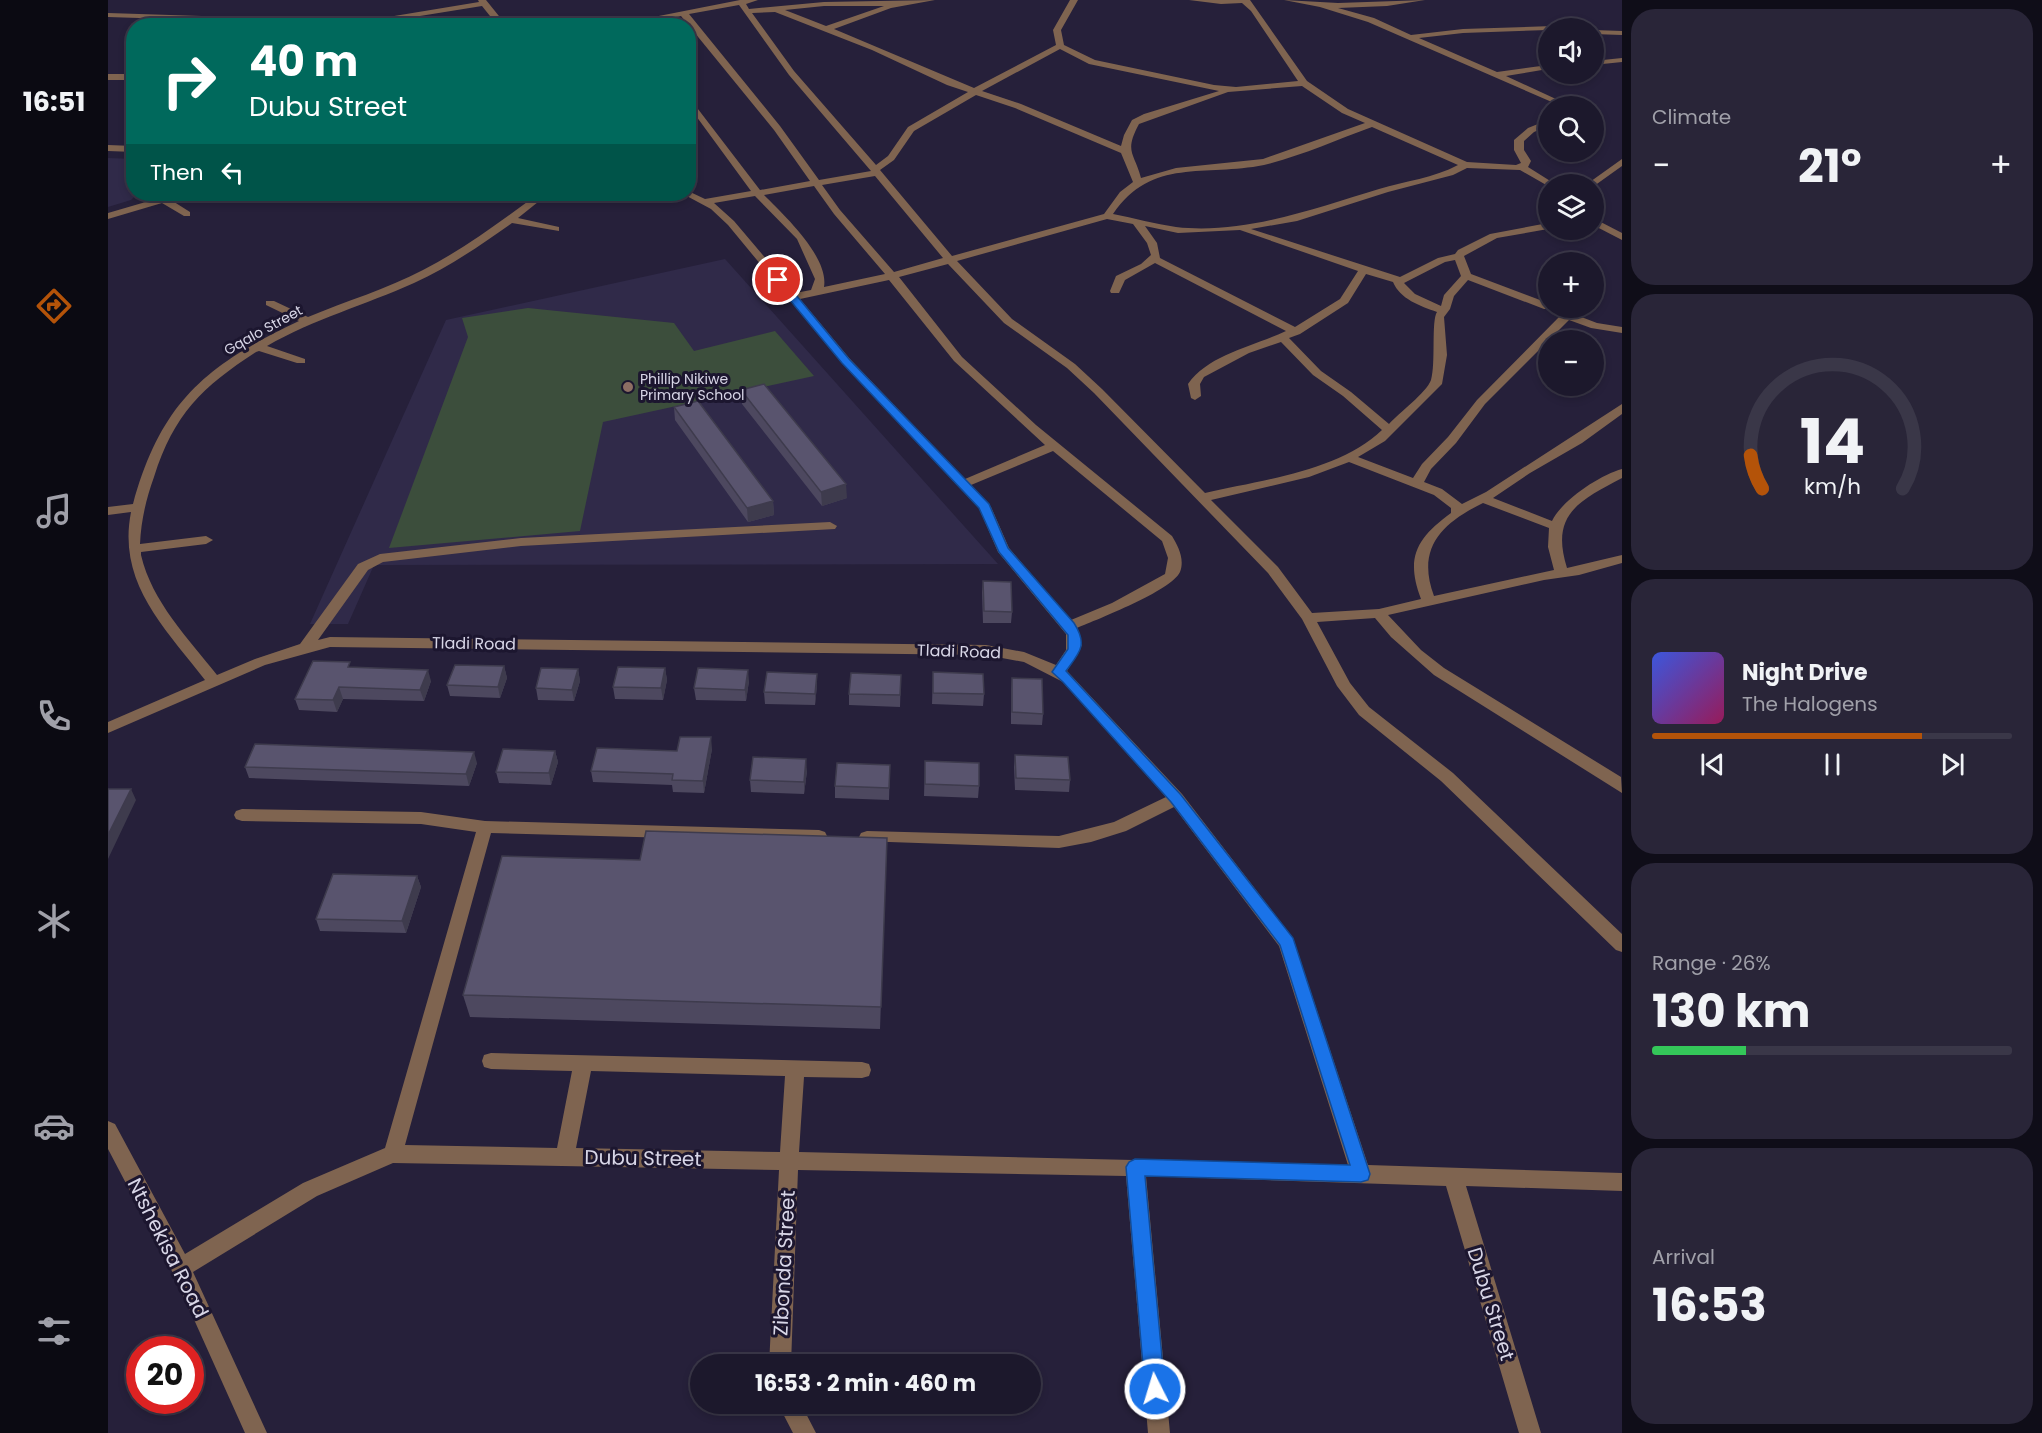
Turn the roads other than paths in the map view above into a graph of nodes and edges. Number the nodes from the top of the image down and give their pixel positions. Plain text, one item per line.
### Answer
1 (931, 0) edge
2 (1074, 0) edge
3 (1194, 0) edge
4 (1245, 0) edge
5 (1288, 0) edge
6 (1421, 0) edge
7 (483, 2) edge
8 (738, 3) edge
9 (903, 3) junction
10 (1323, 6) junction
11 (778, 10) junction
12 (682, 12) junction
13 (108, 15) edge
14 (204, 18) edge
15 (392, 18) edge
16 (496, 18) edge
17 (657, 18) edge
18 (688, 18) edge
19 (696, 26) edge
20 (829, 28) junction
21 (1538, 28) edge
22 (1604, 32) edge
23 (1622, 33) edge
24 (1410, 37) junction
25 (1060, 46) junction
26 (1622, 60) edge
27 (1604, 62) edge
28 (1538, 69) edge
29 (1497, 75) junction
30 (108, 77) edge
31 (126, 77) edge
32 (1304, 83) junction
33 (977, 91) junction
34 (1227, 92) dead end
35 (1544, 96) edge
36 (696, 109) edge
37 (1371, 124) junction
38 (1538, 127) edge
39 (108, 148) edge
40 (126, 149) edge
41 (1125, 151) junction
42 (1622, 162) edge
43 (1465, 165) junction
44 (1521, 167) junction
45 (876, 171) junction
46 (1604, 175) edge
47 (1538, 177) edge
48 (1138, 183) junction
49 (816, 185) junction
50 (757, 193) junction
51 (696, 198) edge
52 (156, 201) edge
53 (165, 201) edge
54 (533, 201) edge
55 (704, 202) junction
56 (187, 214) dead end
57 (108, 216) edge
58 (1107, 216) junction
59 (509, 219) junction
60 (1137, 223) junction
61 (1604, 227) edge
62 (1239, 228) junction
63 (1538, 228) edge
64 (555, 229) dead end
65 (1622, 237) edge
66 (1459, 256) junction
67 (1155, 259) junction
68 (950, 260) junction
69 (1363, 271) junction
70 (892, 276) junction
71 (1467, 276) junction
72 (1399, 280) junction
73 (1115, 291) dead end
74 (815, 292) junction
75 (792, 297) junction
76 (270, 303) dead end
77 (1538, 303) edge
78 (1443, 310) junction
79 (1564, 318) edge
80 (1575, 318) edge
81 (308, 321) junction
82 (1595, 326) junction
83 (1622, 330) edge
84 (1296, 332) junction
85 (1283, 338) junction
86 (1622, 341) edge
87 (259, 347) junction
88 (301, 362) dead end
89 (1195, 396) dead end
90 (1622, 408) edge
91 (1389, 430) junction
92 (1054, 446) junction
93 (1349, 459) junction
94 (1622, 473) edge
95 (963, 484) junction
96 (1416, 485) junction
97 (1202, 498) junction
98 (1483, 499) junction
99 (137, 507) junction
100 (1459, 510) junction
101 (108, 511) edge
102 (830, 526) dead end
103 (1555, 526) junction
104 (206, 540) dead end
105 (134, 549) junction
106 (1622, 559) edge
107 (1562, 574) junction
108 (1429, 602) junction
109 (1379, 612) junction
110 (1308, 618) junction
111 (1069, 626) junction
112 (306, 646) junction
113 (1058, 672) junction
114 (215, 682) junction
115 (108, 728) edge
116 (1622, 787) edge
117 (1176, 798) junction
118 (242, 814) dead end
119 (484, 827) junction
120 (1622, 945) edge
121 (491, 1061) dead end
122 (583, 1063) junction
123 (795, 1070) junction
124 (862, 1070) dead end
125 (108, 1130) edge
126 (393, 1154) junction
127 (565, 1157) junction
128 (789, 1160) junction
129 (1135, 1167) junction
130 (1361, 1174) junction
131 (1453, 1176) junction
132 (1622, 1182) edge
133 (181, 1268) junction
134 (780, 1354) edge
135 (795, 1414) edge
136 (256, 1433) edge
137 (805, 1433) edge
138 (1159, 1433) edge
139 (1530, 1433) edge

1 - 9 street
2 - 25 street
3 - 4 street
4 - 32 street
5 - 10 street
6 - 10 street
7 - 15 street
7 - 16 street
8 - 11 street
8 - 12 street
8 - 45 street
9 - 11 street
9 - 20 street
10 - 24 street
11 - 20 street
12 - 17 street
12 - 18 street
13 - 14 street
19 - 49 street
20 - 33 street
21 - 24 street
22 - 23 street
24 - 29 street
25 - 32 street
25 - 33 street
26 - 27 street
28 - 29 street
29 - 35 street
30 - 31 street
32 - 37 street
33 - 41 street
33 - 45 street
34 - 41 street
36 - 50 street
37 - 43 street
37 - 48 street
38 - 44 street
39 - 40 street
41 - 48 street
42 - 46 street
43 - 44 street
43 - 62 street
44 - 47 street
45 - 49 street
45 - 68 street
48 - 58 street
49 - 50 street
49 - 70 street
50 - 55 street
50 - 74 street
51 - 55 street
52 - 57 street
53 - 56 street
54 - 59 street, Gqalo Street
55 - 75 street
58 - 60 street
58 - 68 street
59 - 64 street
59 - 81 street, Gqalo Street
60 - 62 street
60 - 67 street
61 - 65 street
62 - 69 street
63 - 66 street
66 - 71 street
66 - 72 street
67 - 73 street
67 - 84 street
68 - 70 street
68 - 97 street
69 - 72 street
69 - 84 street
70 - 74 street
70 - 92 street
71 - 77 street
71 - 78 street
72 - 78 street
74 - 75 street
75 - 95 street
76 - 81 street
78 - 91 street
79 - 96 street
80 - 82 street
81 - 87 street, Gqalo Street
82 - 83 street
82 - 86 street
84 - 85 street
85 - 89 street
85 - 91 street
87 - 88 street
87 - 99 street, Gqalo Street
90 - 98 street
91 - 93 street
92 - 95 street
92 - 111 street
93 - 96 street
93 - 97 street
94 - 103 street
95 - 111 street
96 - 100 street
97 - 110 street
98 - 100 street
98 - 103 street
99 - 101 street
99 - 105 street, Gqalo Street
100 - 108 street
102 - 112 street
103 - 107 street
104 - 105 street
105 - 114 street, Gqalo Street
106 - 107 street
107 - 108 street
108 - 109 street
109 - 110 street
109 - 116 street
110 - 120 street
111 - 113 street
112 - 113 street, Tladi Road
112 - 114 street, Tladi Road
113 - 117 street, Tladi Road
114 - 115 street, Tladi Road
117 - 119 street
117 - 130 street, Tladi Road
118 - 119 street
119 - 126 street
121 - 122 street
122 - 123 street
122 - 127 street
123 - 124 street
123 - 128 street, Zibonda Street
125 - 133 street, Ntshekisa Road
126 - 127 street, Dubu Street
126 - 133 street, Dubu Street
127 - 128 street, Dubu Street
128 - 129 street, Dubu Street
128 - 134 street, Zibonda Street
129 - 130 street, Dubu Street
129 - 138 street
130 - 131 street, Dubu Street
131 - 132 street, Dubu Street
131 - 139 street, Dubu Street
133 - 136 street, Ntshekisa Road
135 - 137 street

